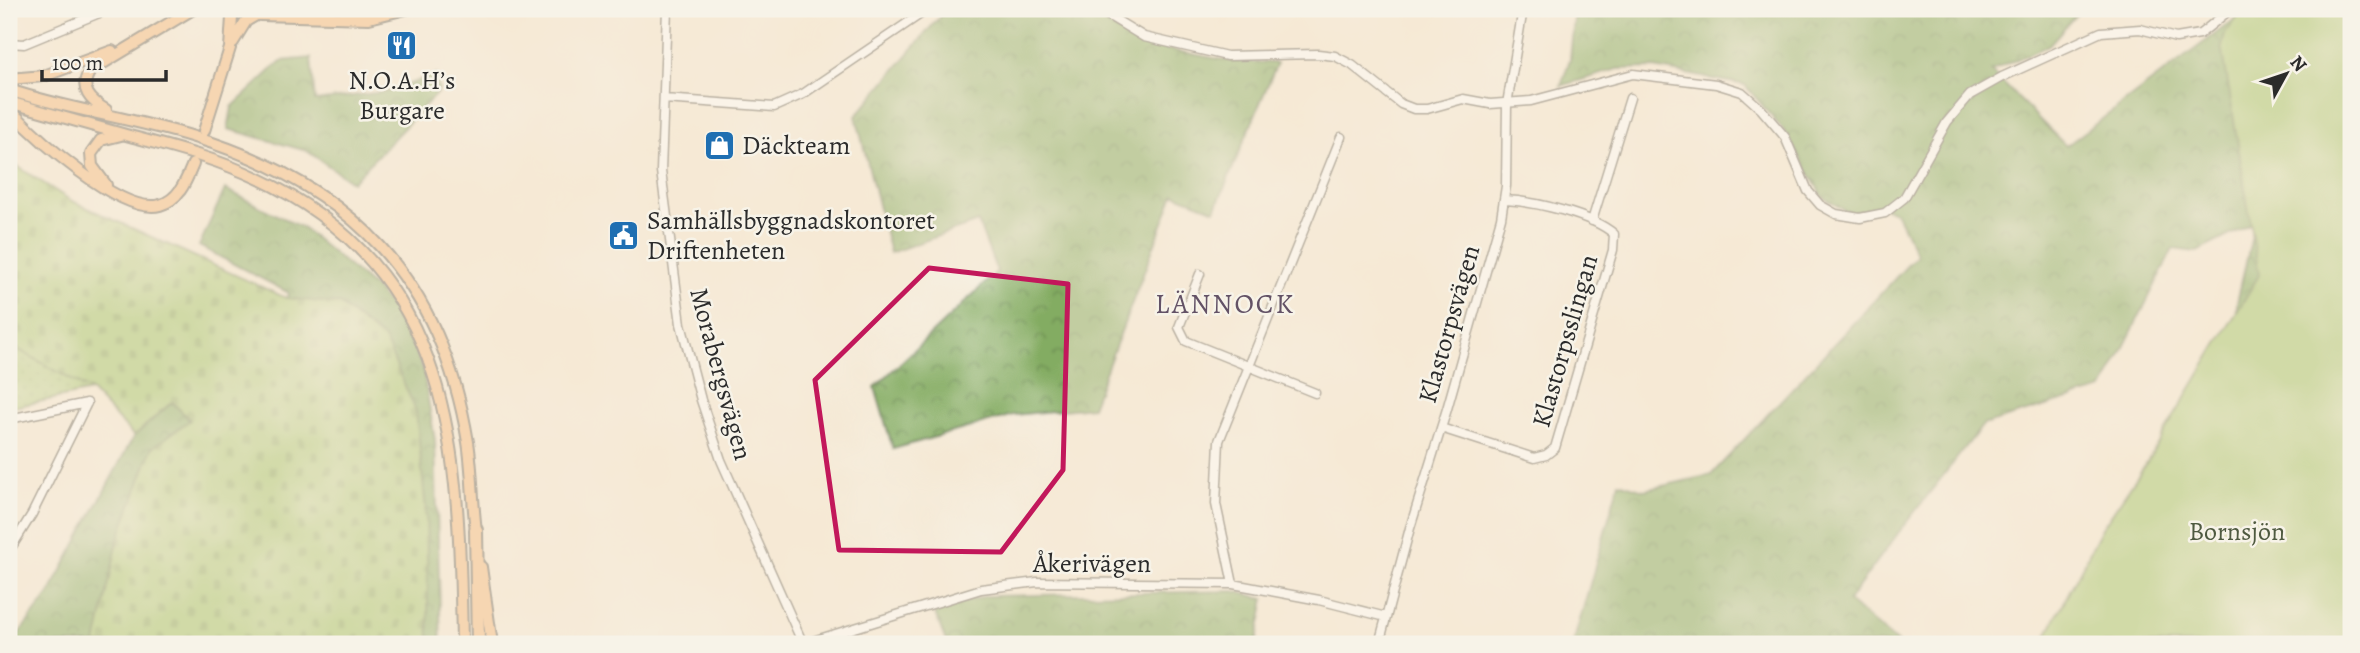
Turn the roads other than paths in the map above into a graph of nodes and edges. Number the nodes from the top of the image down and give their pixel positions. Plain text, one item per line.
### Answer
1 (109, 9) edge
2 (194, 9) edge
3 (406, 9) edge
4 (667, 9) edge
5 (928, 9) edge
6 (1098, 9) edge
7 (1523, 9) edge
8 (2231, 9) edge
9 (227, 11) edge
10 (262, 12) edge
11 (246, 22) junction
12 (138, 42) junction
13 (9, 43) edge
14 (230, 48) junction
15 (9, 79) edge
16 (9, 90) edge
17 (1630, 98) dead end
18 (664, 100) junction
19 (9, 102) edge
20 (1507, 104) junction
21 (9, 109) edge
22 (114, 115) junction
23 (2351, 130) edge
24 (204, 131) dead end
25 (125, 135) junction
26 (1341, 137) dead end
27 (2351, 155) edge
28 (193, 164) dead end
29 (116, 194) junction
30 (1504, 200) junction
31 (1591, 221) junction
32 (1200, 274) dead end
33 (1248, 367) junction
34 (1315, 393) dead end
35 (9, 419) edge
36 (1441, 428) junction
37 (476, 530) junction
38 (9, 551) edge
39 (1233, 584) junction
40 (1385, 617) junction
41 (462, 644) edge
42 (478, 644) edge
43 (492, 644) edge
44 (803, 644) edge
45 (1380, 644) edge

1 - 13 street
2 - 12 main road
3 - 10 main road
4 - 18 street, Morabergsvägen
5 - 18 street
6 - 20 street
7 - 20 street, Klastorpsvägen
8 - 20 street
9 - 11 main road
9 - 14 main road
10 - 11 main road
11 - 14 main road
12 - 15 main road
12 - 22 main road
14 - 24 main road
16 - 22 main road
17 - 31 street, Klastorpsslingan
18 - 44 street, Morabergsvägen
19 - 25 main road
20 - 30 street, Klastorpsvägen
21 - 29 main road
22 - 37 main road
23 - 27 street
25 - 29 main road
25 - 41 main road
26 - 33 street
28 - 29 main road
30 - 31 street, Klastorpsslingan
30 - 36 street, Klastorpsvägen
31 - 36 street, Klastorpsslingan
32 - 33 street
33 - 34 street
33 - 39 street
35 - 38 street
36 - 40 street, Klastorpsvägen
37 - 42 highway
37 - 43 main road
39 - 40 street, Åkerivägen
39 - 44 street, Åkerivägen
40 - 45 street, Klastorpsvägen

